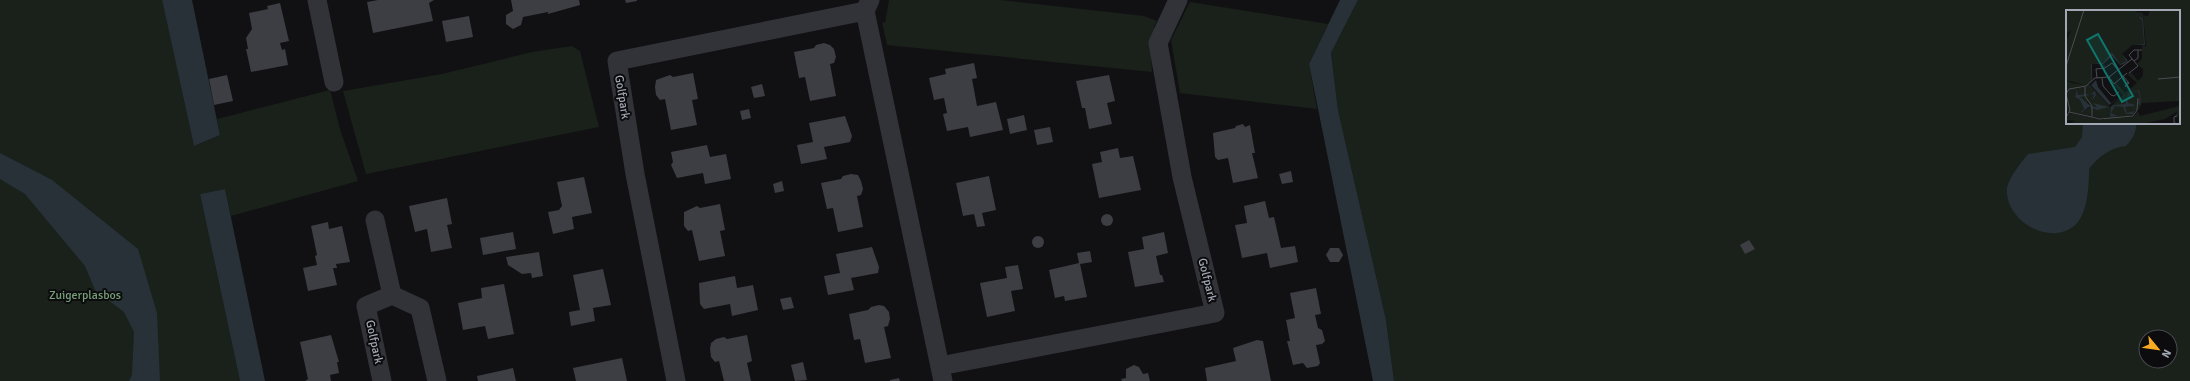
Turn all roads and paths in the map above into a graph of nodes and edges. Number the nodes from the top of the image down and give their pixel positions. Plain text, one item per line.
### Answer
1 (316, 0) edge
2 (1178, 0) edge
3 (868, 5) edge
4 (334, 82) dead end
5 (375, 220) dead end
6 (392, 295) junction
7 (942, 374) edge
8 (382, 381) edge
9 (437, 381) edge
10 (676, 381) edge

1 - 4 street
2 - 7 street, Golfpark
3 - 7 street, Golfpark
3 - 10 street, Golfpark
5 - 6 street
6 - 8 street, Golfpark
6 - 9 street

